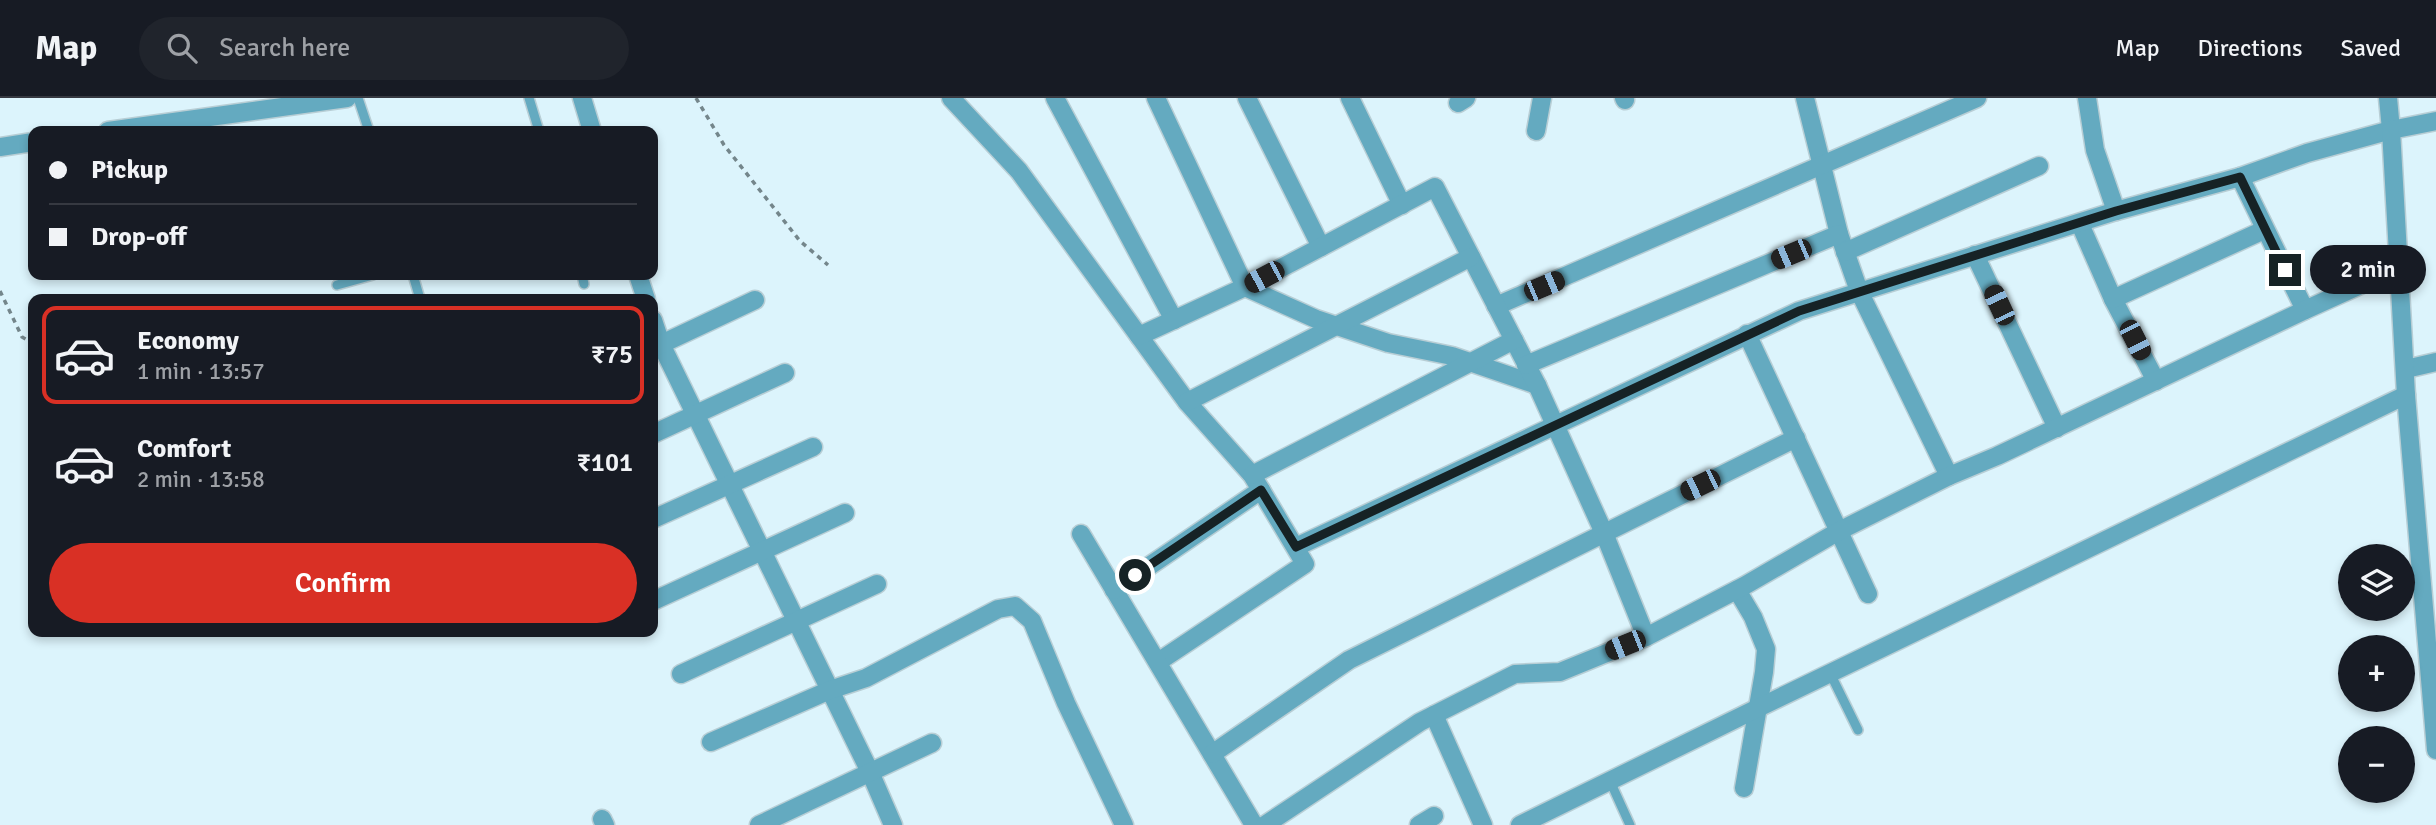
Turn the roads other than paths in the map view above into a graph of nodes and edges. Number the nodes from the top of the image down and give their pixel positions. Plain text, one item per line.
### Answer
1 (347, 98) edge
2 (358, 98) edge
3 (529, 98) edge
4 (582, 98) edge
5 (1055, 98) edge
6 (1156, 98) edge
7 (1247, 98) edge
8 (1350, 98) edge
9 (1542, 98) edge
10 (1805, 98) edge
11 (1977, 98) edge
12 (2087, 98) edge
13 (2388, 98) edge
14 (957, 100) edge
15 (2436, 121) edge
16 (144, 126) edge
17 (367, 126) edge
18 (537, 126) edge
19 (590, 126) edge
20 (2391, 130) junction
21 (1536, 131) dead end
22 (28, 143) edge
23 (0, 147) edge
24 (1822, 166) junction
25 (2039, 166) dead end
26 (2240, 177) junction
27 (1402, 205) junction
28 (2116, 211) junction
29 (2080, 223) junction
30 (2264, 230) junction
31 (1842, 243) junction
32 (1321, 247) junction
33 (1975, 256) junction
34 (1471, 257) junction
35 (2398, 268) junction
36 (356, 280) edge
37 (338, 285) dead end
38 (1245, 287) junction
39 (1859, 291) junction
40 (2113, 299) junction
41 (755, 300) dead end
42 (1496, 306) junction
43 (2305, 310) junction
44 (1174, 320) junction
45 (1337, 326) junction
46 (1747, 334) junction
47 (1139, 336) junction
48 (1514, 340) junction
49 (658, 346) edge
50 (658, 348) edge
51 (2436, 362) edge
52 (1470, 363) junction
53 (1526, 365) junction
54 (2406, 369) junction
55 (785, 373) dead end
56 (2156, 381) junction
57 (1536, 385) junction
58 (2406, 395) junction
59 (1187, 402) junction
60 (695, 415) junction
61 (1554, 426) junction
62 (2057, 428) junction
63 (658, 432) edge
64 (1796, 438) junction
65 (813, 447) dead end
66 (1949, 476) junction
67 (1257, 483) junction
68 (730, 486) junction
69 (845, 513) dead end
70 (658, 517) edge
71 (1839, 531) junction
72 (1604, 533) junction
73 (1081, 534) dead end
74 (1296, 547) junction
75 (762, 552) junction
76 (877, 584) dead end
77 (1114, 590) junction
78 (1737, 590) junction
79 (1868, 594) dead end
80 (658, 599) edge
81 (796, 621) junction
82 (1646, 637) junction
83 (1158, 662) junction
84 (1830, 673) junction
85 (681, 674) dead end
86 (830, 690) junction
87 (1758, 708) junction
88 (1434, 715) junction
89 (1858, 730) dead end
90 (711, 742) dead end
91 (932, 743) dead end
92 (2436, 750) edge
93 (1212, 754) junction
94 (870, 772) junction
95 (1610, 781) junction
96 (1744, 788) dead end
97 (1529, 823) edge
98 (759, 825) edge
99 (893, 825) edge
100 (1124, 825) edge
101 (1254, 825) edge
102 (1265, 825) edge
103 (1483, 825) edge
104 (1630, 825) edge

1 - 16 street
2 - 17 lane
3 - 18 lane
4 - 19 street
5 - 44 street
6 - 38 street
7 - 32 street
8 - 27 street
9 - 21 street
10 - 24 street
11 - 24 street
12 - 28 street
13 - 20 street
14 - 47 street
15 - 20 street
20 - 26 street
20 - 35 street
22 - 23 street
24 - 31 street
24 - 42 street
25 - 31 street
26 - 28 street
26 - 30 street
27 - 32 street
27 - 34 street
28 - 29 street
29 - 33 street
29 - 40 street
30 - 40 street
30 - 43 street
31 - 39 street
31 - 53 street
32 - 38 street
33 - 39 street
33 - 62 street
34 - 42 street
34 - 45 street
35 - 43 street
35 - 54 street
36 - 37 lane
38 - 44 street
38 - 45 street
39 - 46 street
39 - 66 street
40 - 56 street
41 - 49 street
42 - 48 street
43 - 56 street
44 - 47 street
45 - 52 street
45 - 59 street
46 - 61 street
46 - 64 street
47 - 59 street
48 - 52 street
48 - 53 street
50 - 60 street
51 - 54 street
52 - 57 street
52 - 67 street
53 - 57 street
54 - 58 street
55 - 60 street
56 - 62 street
57 - 61 street
58 - 84 street
58 - 92 street
59 - 67 street
60 - 63 street
60 - 68 street
61 - 72 street
61 - 74 street
62 - 66 street
64 - 71 street
64 - 72 street
65 - 68 street
66 - 71 street
67 - 74 street
67 - 77 street
68 - 70 street
68 - 75 street
69 - 75 street
71 - 78 street
71 - 79 street
72 - 82 street
72 - 93 street
73 - 77 street
74 - 83 street
75 - 80 street
75 - 81 street
76 - 81 street
77 - 83 street
78 - 82 street
78 - 87 street
81 - 85 street
81 - 86 street
82 - 88 street
83 - 93 street
84 - 87 street
84 - 89 lane
86 - 90 street
86 - 94 street
86 - 100 street
87 - 95 street
87 - 96 street
88 - 102 street
88 - 103 street
91 - 94 street
93 - 101 street
94 - 98 street
94 - 99 street
95 - 97 street
95 - 104 lane

